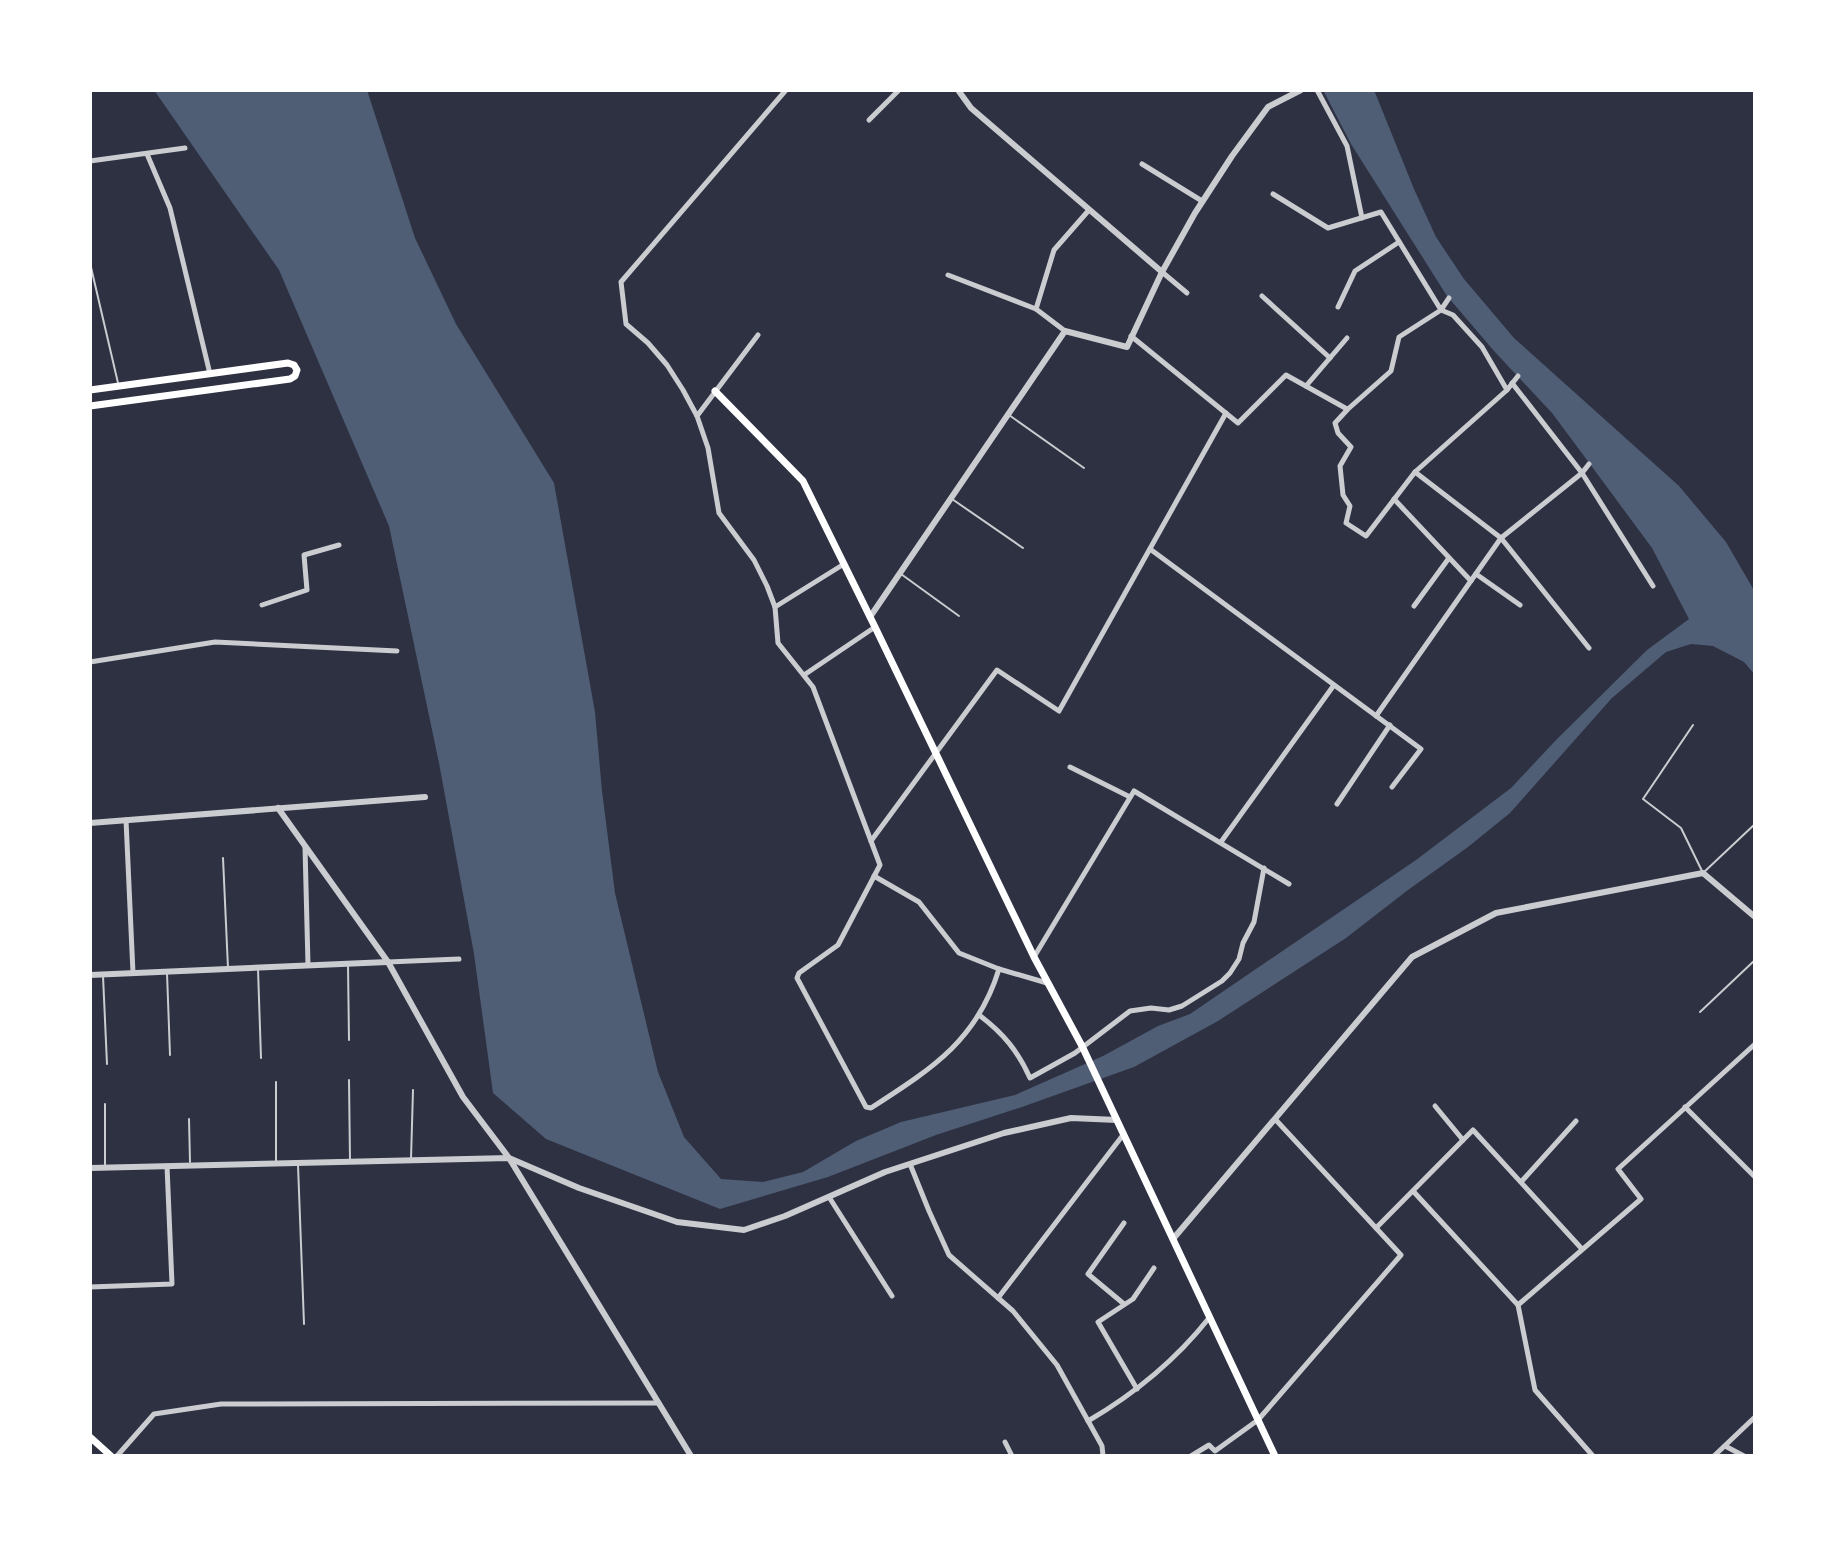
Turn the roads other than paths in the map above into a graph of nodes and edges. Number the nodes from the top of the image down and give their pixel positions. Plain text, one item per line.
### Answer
1 (786, 90) edge
2 (899, 90) edge
3 (958, 90) edge
4 (1301, 90) edge
5 (1317, 90) edge
6 (869, 120) dead end
7 (185, 148) dead end
8 (147, 154) junction
9 (90, 161) edge
10 (1142, 164) dead end
11 (1273, 194) dead end
12 (1202, 201) junction
13 (1089, 210) junction
14 (1362, 218) junction
15 (1399, 242) junction
16 (90, 263) edge
17 (1162, 272) junction
18 (948, 275) dead end
19 (1187, 293) dead end
20 (1262, 296) dead end
21 (1449, 298) dead end
22 (1338, 307) dead end
23 (1036, 309) junction
24 (1441, 310) junction
25 (1065, 331) junction
26 (758, 335) dead end
27 (1131, 336) junction
28 (1347, 338) dead end
29 (1330, 358) junction
30 (210, 374) junction
31 (1518, 376) dead end
32 (1512, 383) junction
33 (118, 386) junction
34 (1306, 386) junction
35 (90, 390) edge
36 (1507, 390) junction
37 (715, 391) junction
38 (90, 406) edge
39 (1348, 409) junction
40 (1226, 413) junction
41 (1008, 415) junction
42 (697, 416) junction
43 (1589, 464) dead end
44 (1084, 468) dead end
45 (1415, 472) junction
46 (1582, 473) junction
47 (951, 498) junction
48 (1394, 499) junction
49 (1501, 538) junction
50 (339, 545) dead end
51 (1023, 548) dead end
52 (1150, 549) junction
53 (1449, 558) junction
54 (844, 564) junction
55 (900, 573) junction
56 (1476, 574) junction
57 (1471, 581) junction
58 (1653, 586) dead end
59 (262, 605) dead end
60 (1520, 605) dead end
61 (1414, 606) dead end
62 (775, 607) junction
63 (959, 616) dead end
64 (870, 617) junction
65 (875, 627) junction
66 (1589, 648) dead end
67 (397, 651) dead end
68 (90, 662) edge
69 (804, 675) junction
70 (1334, 685) junction
71 (1376, 716) junction
72 (1390, 725) junction
73 (1693, 725) dead end
74 (935, 752) junction
75 (1070, 767) dead end
76 (1392, 787) dead end
77 (425, 797) dead end
78 (1130, 797) junction
79 (1337, 804) dead end
80 (278, 808) junction
81 (126, 820) junction
82 (90, 823) edge
83 (1755, 824) edge
84 (871, 841) junction
85 (1221, 842) junction
86 (305, 846) junction
87 (223, 858) dead end
88 (1264, 868) junction
89 (1703, 873) junction
90 (874, 876) junction
91 (1289, 884) dead end
92 (1755, 917) edge
93 (1034, 957) junction
94 (459, 959) dead end
95 (1755, 960) edge
96 (388, 962) junction
97 (348, 964) junction
98 (308, 965) junction
99 (258, 967) junction
100 (228, 969) junction
101 (999, 969) junction
102 (167, 972) junction
103 (133, 973) junction
104 (103, 974) junction
105 (90, 975) edge
106 (1048, 983) junction
107 (1700, 1012) dead end
108 (979, 1015) junction
109 (349, 1040) dead end
110 (1082, 1046) junction
111 (1754, 1048) edge
112 (170, 1055) dead end
113 (261, 1058) dead end
114 (107, 1064) dead end
115 (349, 1080) dead end
116 (276, 1082) dead end
117 (413, 1090) dead end
118 (105, 1104) dead end
119 (1435, 1106) dead end
120 (1685, 1107) junction
121 (189, 1119) dead end
122 (1275, 1119) junction
123 (1117, 1120) junction
124 (1576, 1121) dead end
125 (1124, 1135) junction
126 (1463, 1140) junction
127 (509, 1158) junction
128 (411, 1160) junction
129 (350, 1162) junction
130 (298, 1163) junction
131 (277, 1164) junction
132 (910, 1164) junction
133 (167, 1166) junction
134 (190, 1166) junction
135 (90, 1168) edge
136 (105, 1168) junction
137 (1755, 1177) edge
138 (1521, 1182) junction
139 (1413, 1191) junction
140 (829, 1197) junction
141 (1124, 1223) dead end
142 (1376, 1228) junction
143 (1173, 1239) junction
144 (1582, 1249) junction
145 (1154, 1268) dead end
146 (90, 1287) edge
147 (892, 1296) dead end
148 (998, 1298) junction
149 (1124, 1304) junction
150 (1518, 1305) junction
151 (1210, 1317) junction
152 (304, 1324) dead end
153 (1137, 1389) junction
154 (659, 1403) junction
155 (1755, 1417) edge
156 (1258, 1420) junction
157 (1088, 1421) junction
158 (90, 1437) edge
159 (1005, 1442) dead end
160 (1725, 1446) junction
161 (114, 1456) edge
162 (691, 1456) edge
163 (1012, 1456) edge
164 (1103, 1456) edge
165 (1191, 1456) edge
166 (1275, 1456) edge
167 (1593, 1456) edge
168 (1714, 1456) edge
169 (1744, 1456) edge

1 - 42 street
2 - 6 street
3 - 13 street
4 - 12 street
5 - 14 street
7 - 8 street
8 - 9 street
8 - 30 street
10 - 12 street
11 - 14 street
12 - 17 street
13 - 17 street
13 - 23 street
14 - 15 street
15 - 22 street
15 - 24 street
16 - 33 lane
17 - 19 street
17 - 27 street
18 - 23 street
20 - 29 street
21 - 24 street
23 - 25 street
24 - 36 street
24 - 39 street
25 - 27 street
25 - 41 street
26 - 37 street
27 - 40 street
28 - 29 street
29 - 34 street
30 - 33 main road
30 - 38 main road
31 - 32 street
32 - 36 street
32 - 46 street
33 - 35 main road
34 - 39 street
34 - 40 street
36 - 45 street
37 - 42 street
37 - 54 main road
39 - 48 street
40 - 52 street
41 - 44 lane
41 - 47 street
42 - 62 street
43 - 46 street
45 - 48 street
45 - 49 street
46 - 49 street
46 - 58 street
47 - 51 lane
47 - 55 street
48 - 53 street
49 - 56 street
49 - 66 street
50 - 59 street
52 - 70 street
52 - 74 street
53 - 57 street
53 - 61 street
54 - 62 street
54 - 64 main road
55 - 63 lane
55 - 64 street
56 - 57 street
56 - 60 street
57 - 71 street
62 - 69 street
64 - 65 main road
65 - 69 street
65 - 74 main road
67 - 68 street
69 - 84 street
70 - 71 street
70 - 85 street
71 - 72 street
72 - 76 street
72 - 79 street
73 - 89 lane
74 - 84 street
74 - 93 main road
75 - 78 street
77 - 80 street
78 - 85 street
78 - 93 street
80 - 81 street
80 - 86 street
81 - 82 street
81 - 103 street
83 - 89 lane
84 - 90 street
85 - 88 street
86 - 96 street
86 - 98 street
87 - 100 lane
88 - 91 street
88 - 110 street
89 - 92 street
89 - 122 street
90 - 101 street
90 - 108 street
93 - 106 main road
94 - 96 street
95 - 107 lane
96 - 97 street
96 - 127 street
97 - 98 street
97 - 109 lane
98 - 99 street
99 - 100 street
99 - 113 lane
100 - 102 street
101 - 106 street
101 - 108 street
102 - 103 street
102 - 112 lane
103 - 104 street
104 - 105 street
104 - 114 lane
106 - 110 main road
108 - 110 street
110 - 123 main road
111 - 120 street
115 - 129 lane
116 - 131 lane
117 - 128 lane
118 - 136 lane
119 - 126 street
120 - 137 street
120 - 144 street
121 - 134 lane
122 - 142 street
122 - 143 street
123 - 125 main road
123 - 132 street
124 - 138 street
125 - 143 main road
125 - 148 street
126 - 138 street
126 - 139 street
127 - 128 street
127 - 140 street
127 - 154 street
128 - 129 street
129 - 130 street
130 - 131 street
130 - 152 lane
131 - 134 street
132 - 140 street
132 - 148 street
133 - 134 street
133 - 136 street
133 - 146 street
135 - 136 street
138 - 144 street
139 - 142 street
139 - 150 street
140 - 147 street
141 - 149 street
142 - 156 street
143 - 151 main road
144 - 150 street
145 - 149 street
148 - 157 street
149 - 153 street
150 - 167 street
151 - 153 street
151 - 156 main road
153 - 157 street
154 - 161 street
154 - 162 street
155 - 160 street
156 - 165 street
156 - 166 main road
157 - 164 street
158 - 161 main road
159 - 163 street
160 - 168 street
160 - 169 street

